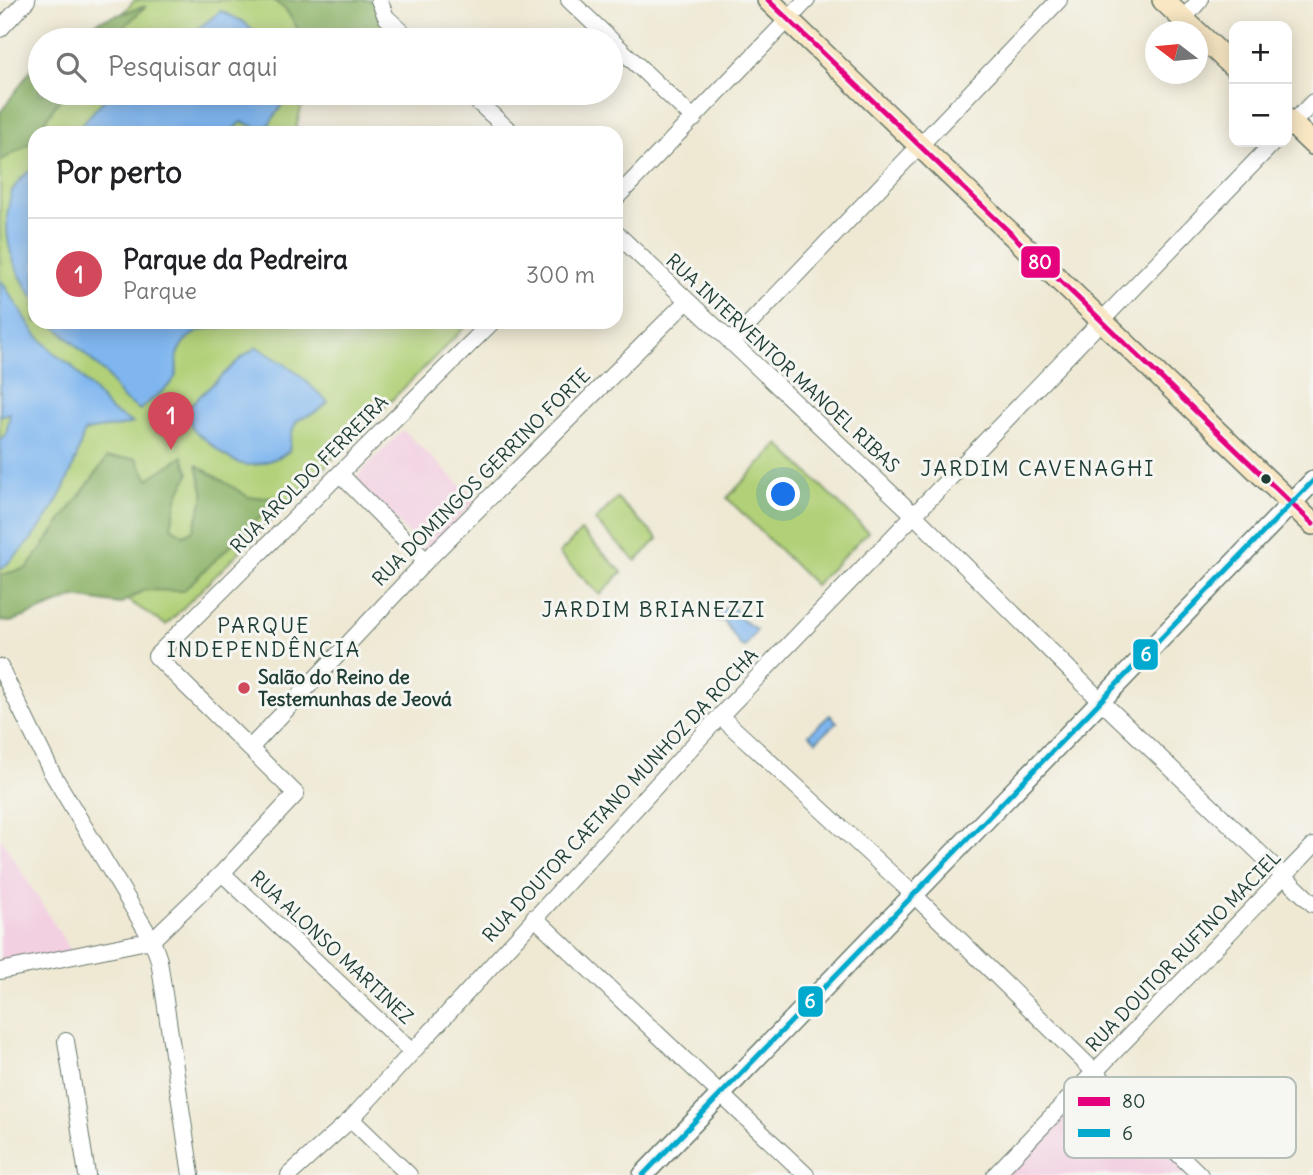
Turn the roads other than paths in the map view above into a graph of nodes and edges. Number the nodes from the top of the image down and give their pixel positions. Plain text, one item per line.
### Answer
1 (27, 0) edge
2 (379, 0) edge
3 (569, 0) edge
4 (768, 0) edge
5 (807, 0) edge
6 (1059, 0) edge
7 (1163, 0) edge
8 (1200, 0) edge
9 (1184, 18) junction
10 (789, 19) junction
11 (398, 28) edge
12 (598, 28) edge
13 (0, 29) edge
14 (623, 51) edge
15 (1229, 62) edge
16 (1313, 102) edge
17 (481, 105) edge
18 (694, 119) junction
19 (1292, 120) edge
20 (504, 126) edge
21 (1292, 127) edge
22 (1313, 144) edge
23 (919, 145) junction
24 (1269, 147) edge
25 (623, 191) edge
26 (623, 240) edge
27 (687, 302) junction
28 (1103, 321) junction
29 (485, 329) edge
30 (731, 343) junction
31 (340, 474) junction
32 (1313, 481) edge
33 (1292, 504) junction
34 (914, 515) junction
35 (1313, 524) edge
36 (426, 561) junction
37 (0, 667) edge
38 (1101, 701) junction
39 (720, 716) junction
40 (251, 747) junction
41 (1313, 846) edge
42 (222, 873) junction
43 (1283, 877) junction
44 (913, 894) junction
45 (1313, 904) edge
46 (534, 917) junction
47 (152, 940) junction
48 (0, 971) edge
49 (66, 1041) dead end
50 (412, 1052) junction
51 (1095, 1072) junction
52 (1090, 1077) edge
53 (1100, 1077) edge
54 (719, 1093) junction
55 (1064, 1104) edge
56 (351, 1119) junction
57 (1183, 1158) edge
58 (87, 1175) edge
59 (191, 1175) edge
60 (289, 1175) edge
61 (410, 1175) edge
62 (643, 1175) edge
63 (806, 1175) edge
64 (995, 1175) edge
65 (1200, 1175) edge

1 - 13 street
2 - 11 street
3 - 12 street
4 - 10 main road
5 - 10 street
6 - 23 street
7 - 9 main road
8 - 9 street
9 - 15 main road
10 - 18 street
10 - 23 main road
14 - 18 street
16 - 19 street
17 - 20 street
18 - 25 street
21 - 22 main road
23 - 28 main road
23 - 30 street
24 - 28 street, RUA DOUTOR CAETANO MUNHOZ DA ROCHA
26 - 27 street, RUA INTERVENTOR MANOEL RIBAS
27 - 30 street, RUA INTERVENTOR MANOEL RIBAS
27 - 36 street, RUA DOMINGOS GERRINO FORTE
28 - 33 main road
28 - 34 street, RUA DOUTOR CAETANO MUNHOZ DA ROCHA
29 - 31 street, RUA AROLDO FERREIRA
30 - 34 street, RUA INTERVENTOR MANOEL RIBAS
31 - 36 street
31 - 40 street, RUA AROLDO FERREIRA
32 - 33 street
33 - 35 main road
33 - 38 street
34 - 38 street, RUA INTERVENTOR MANOEL RIBAS
34 - 39 street, RUA DOUTOR CAETANO MUNHOZ DA ROCHA
36 - 40 street, RUA DOMINGOS GERRINO FORTE
37 - 47 street
38 - 43 street, RUA INTERVENTOR MANOEL RIBAS
38 - 44 street
39 - 44 street
39 - 46 street, RUA DOUTOR CAETANO MUNHOZ DA ROCHA
40 - 42 street
41 - 43 street, RUA DOUTOR RUFINO MACIEL
42 - 47 street
42 - 50 street, RUA ALONSO MARTINEZ
43 - 45 street, RUA INTERVENTOR MANOEL RIBAS
43 - 51 street, RUA DOUTOR RUFINO MACIEL
44 - 51 street
44 - 54 street
46 - 50 street, RUA DOUTOR CAETANO MUNHOZ DA ROCHA
46 - 54 street
47 - 48 street
47 - 59 street
49 - 58 street
50 - 56 street, RUA DOUTOR CAETANO MUNHOZ DA ROCHA
51 - 52 street, RUA DOUTOR RUFINO MACIEL
51 - 53 street
54 - 62 street
54 - 63 street
55 - 64 street, RUA DOUTOR RUFINO MACIEL
56 - 60 street, RUA DOUTOR CAETANO MUNHOZ DA ROCHA
56 - 61 street
57 - 65 street

